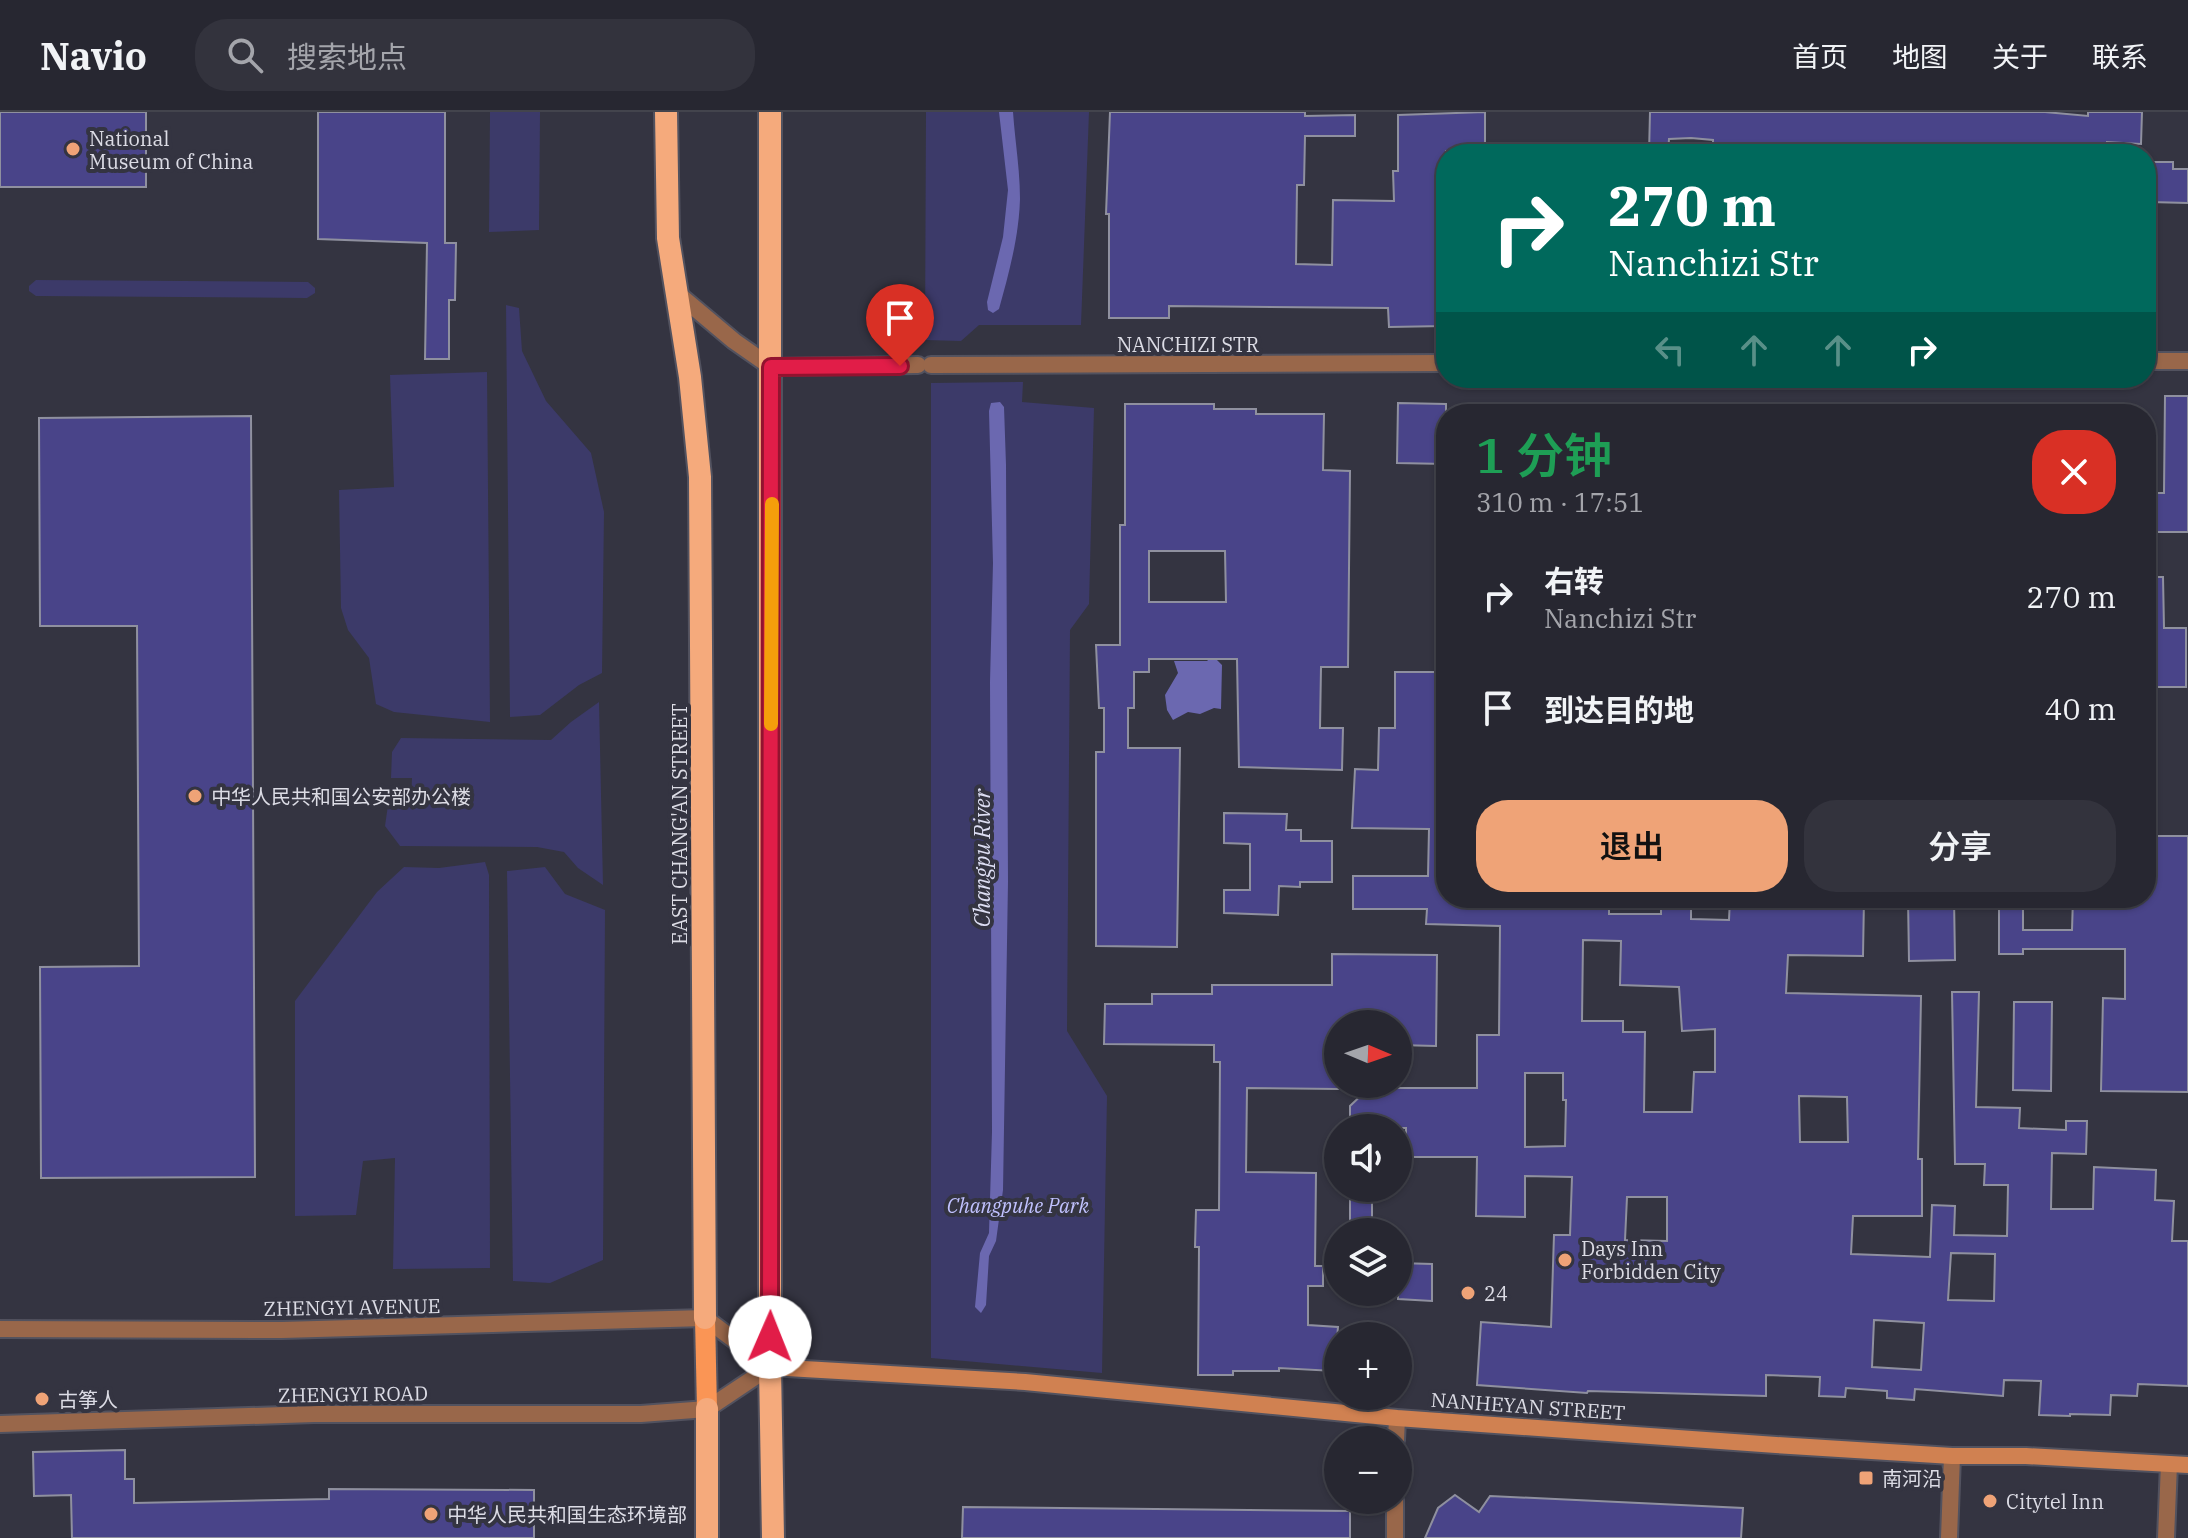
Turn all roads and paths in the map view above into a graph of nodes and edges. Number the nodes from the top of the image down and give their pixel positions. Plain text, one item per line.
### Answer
1 (666, 112) edge
2 (770, 112) edge
3 (678, 294) junction
4 (2156, 361) edge
5 (2188, 361) edge
6 (1436, 363) edge
7 (771, 367) junction
8 (705, 1318) junction
9 (0, 1329) edge
10 (770, 1367) junction
11 (707, 1409) junction
12 (1397, 1418) junction
13 (0, 1424) edge
14 (1397, 1426) edge
15 (1952, 1456) junction
16 (2169, 1464) junction
17 (2188, 1465) edge
18 (1395, 1514) edge
19 (707, 1538) edge
20 (773, 1538) edge
21 (1395, 1538) edge
22 (1949, 1538) edge
23 (2166, 1538) edge

1 - 3 highway, EAST CHANG'AN STREET
2 - 7 highway
3 - 7 street
3 - 8 highway, EAST CHANG'AN STREET
4 - 5 street
6 - 7 street, NANCHIZI STR
7 - 10 highway
8 - 9 street, ZHENGYI AVENUE
8 - 10 street
8 - 11 main road, EAST CHANG'AN STREET
10 - 11 street
10 - 12 main road, NANHEYAN STREET
10 - 20 highway
11 - 13 street, ZHENGYI ROAD
11 - 19 highway, EAST CHANG'AN STREET
12 - 14 street
12 - 15 main road, NANHEYAN STREET
15 - 16 main road, NANHEYAN STREET
15 - 22 street
16 - 17 main road, NANHEYAN STREET
16 - 23 street
18 - 21 street

